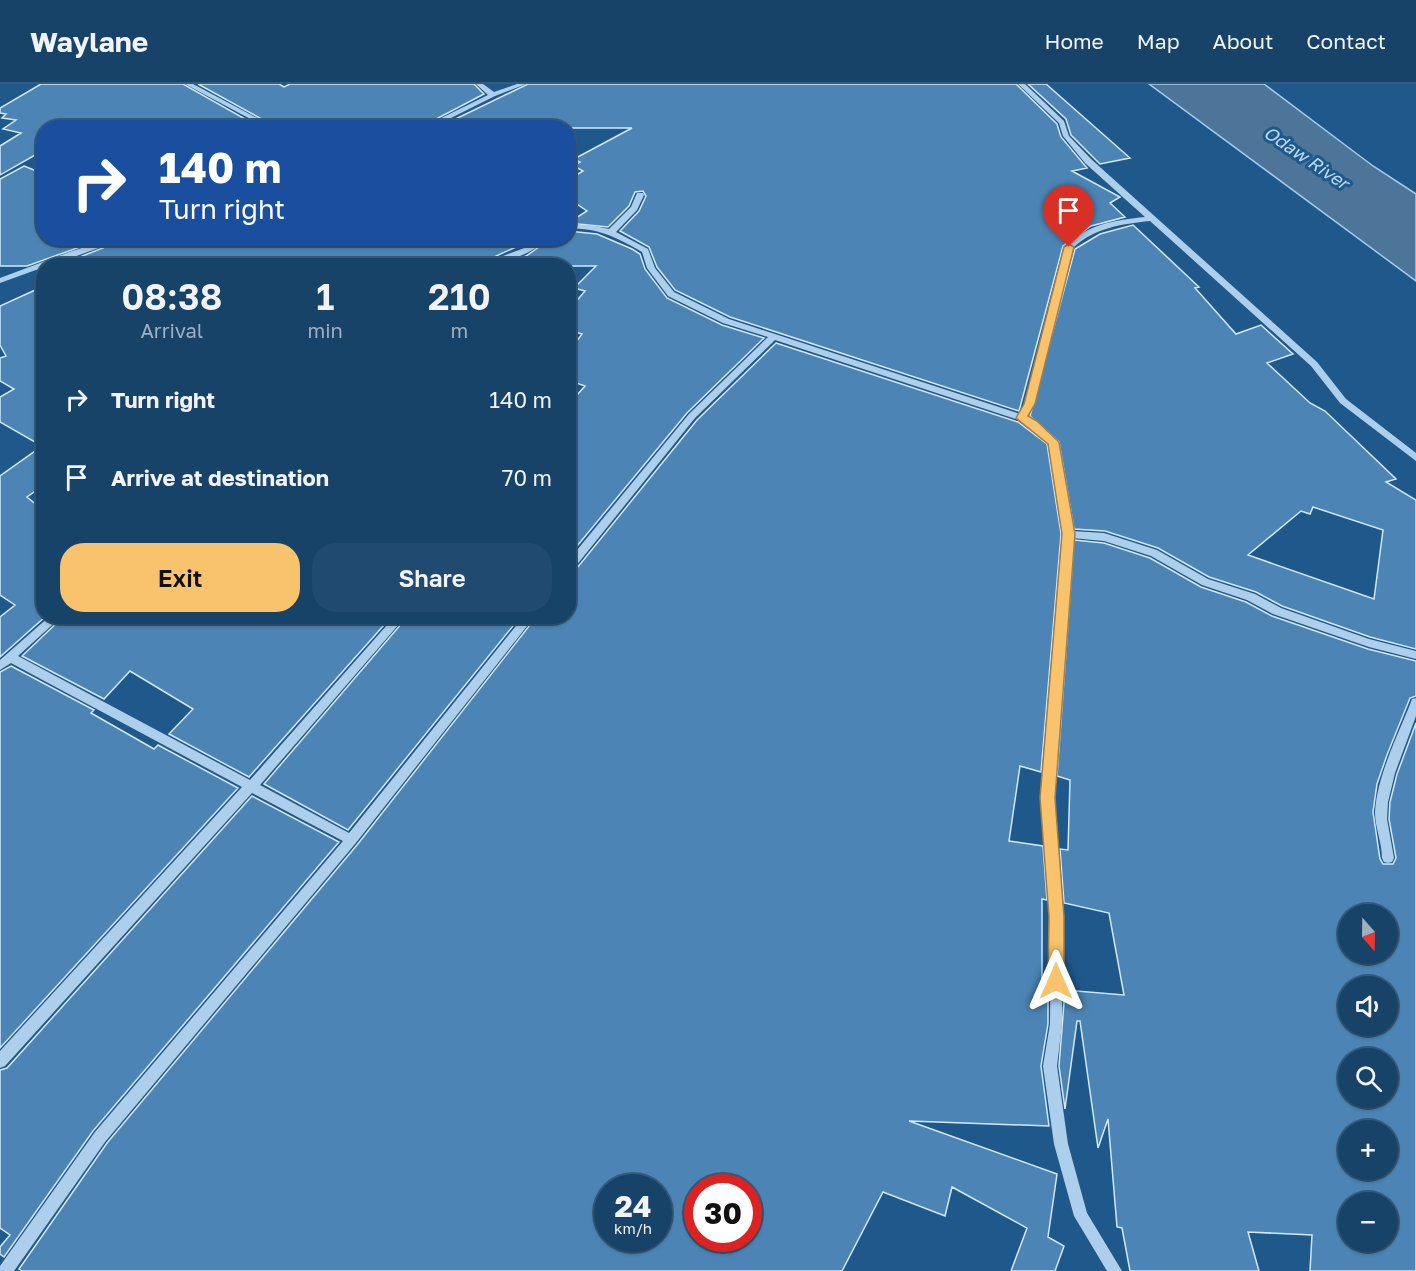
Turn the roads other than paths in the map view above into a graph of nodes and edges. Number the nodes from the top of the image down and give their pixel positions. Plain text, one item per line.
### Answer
1 (188, 84) edge
2 (479, 84) edge
3 (523, 84) edge
4 (1021, 84) edge
5 (493, 95) junction
6 (258, 120) edge
7 (441, 120) edge
8 (640, 195) dead end
9 (1153, 218) junction
10 (576, 226) edge
11 (612, 231) junction
12 (97, 246) edge
13 (535, 246) edge
14 (62, 258) edge
15 (504, 258) edge
16 (36, 268) edge
17 (0, 281) edge
18 (773, 337) junction
19 (1022, 418) junction
20 (1416, 458) edge
21 (1068, 534) junction
22 (576, 559) edge
23 (48, 624) edge
24 (394, 624) edge
25 (524, 624) edge
26 (1416, 655) edge
27 (10, 657) junction
28 (0, 666) edge
29 (1416, 702) edge
30 (253, 785) junction
31 (351, 840) junction
32 (1388, 858) dead end
33 (0, 1061) edge
34 (5, 1271) edge
35 (1115, 1271) edge

1 - 6 street
2 - 5 street
3 - 5 street
4 - 9 street
5 - 7 street
8 - 11 street
9 - 19 street
9 - 20 street
10 - 11 street
11 - 18 street
12 - 14 street
13 - 15 street
16 - 17 street
18 - 19 street
18 - 22 street
19 - 21 street
21 - 26 street
21 - 35 street
23 - 27 street
24 - 30 street
25 - 31 street
27 - 28 street
27 - 30 street
29 - 32 street
30 - 31 street
30 - 33 street
31 - 34 street

